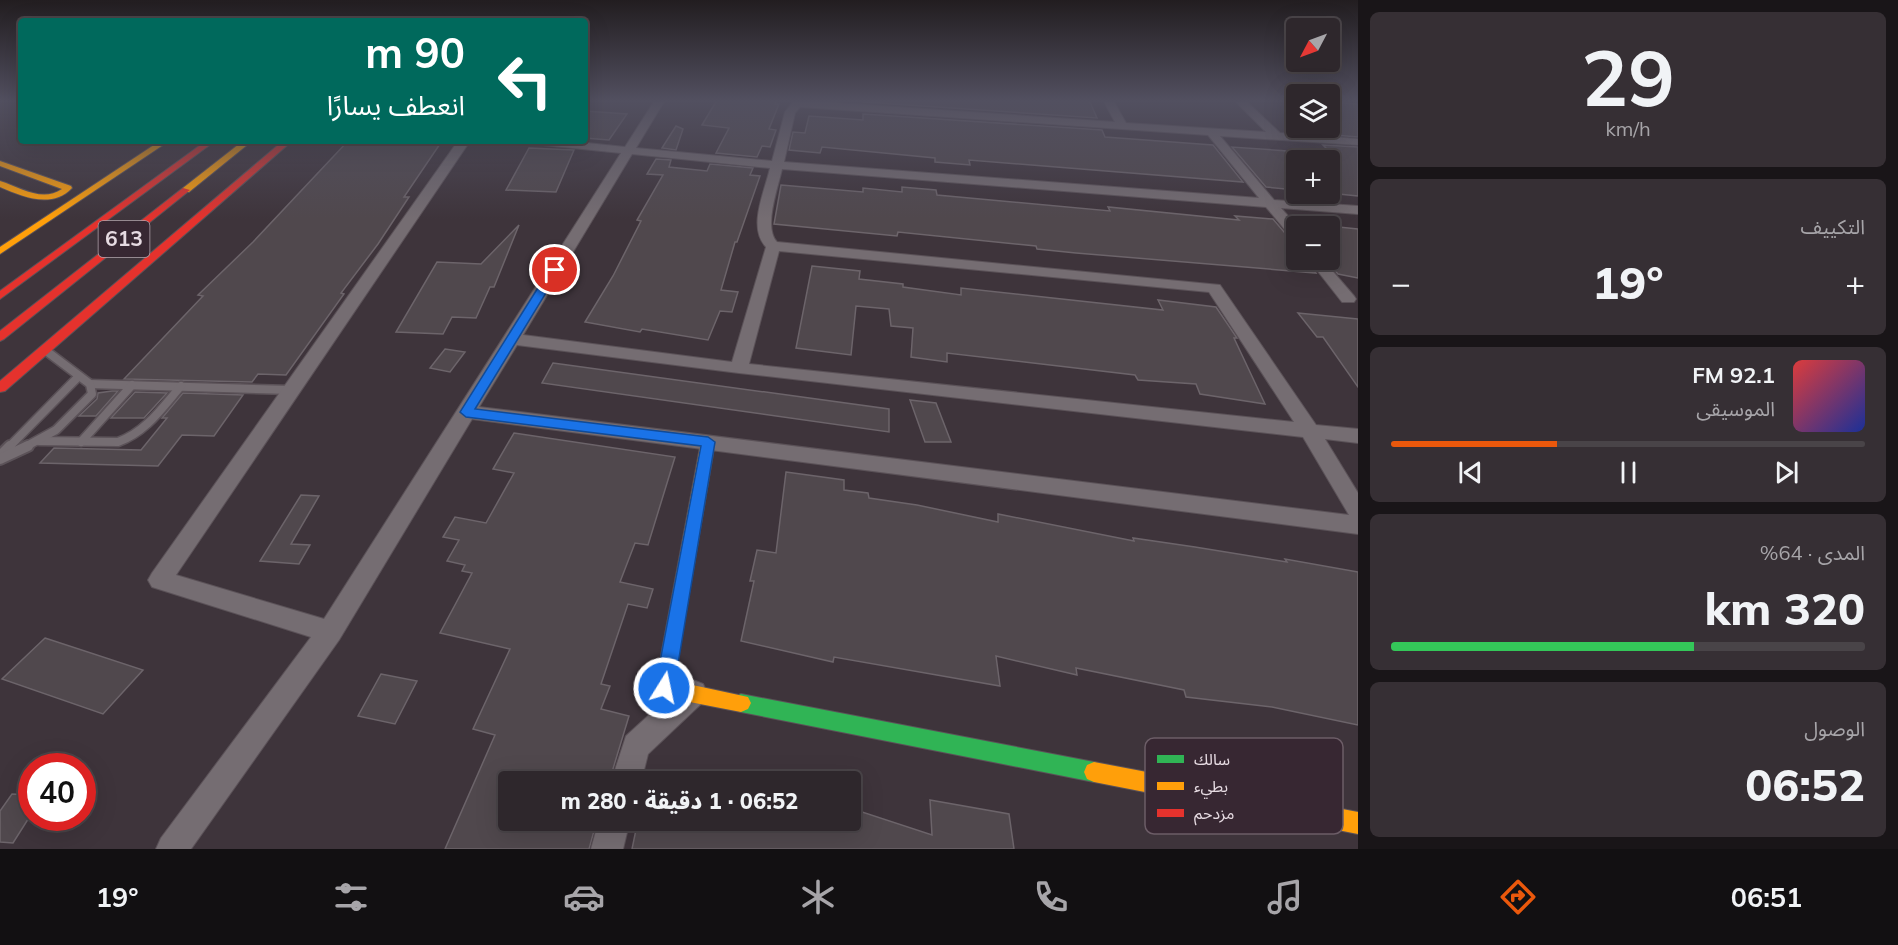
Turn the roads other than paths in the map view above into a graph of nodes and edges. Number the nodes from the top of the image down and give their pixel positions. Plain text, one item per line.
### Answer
1 (636, 140) edge
2 (783, 140) edge
3 (1218, 140) edge
4 (1319, 140) edge
5 (1358, 142) edge
6 (160, 144) edge
7 (194, 144) edge
8 (207, 144) edge
9 (244, 144) edge
10 (284, 144) edge
11 (462, 144) edge
12 (569, 144) edge
13 (630, 149) junction
14 (0, 163) edge
15 (777, 165) junction
16 (0, 184) edge
17 (120, 190) dead end
18 (1272, 203) junction
19 (1358, 210) edge
20 (1286, 221) edge
21 (773, 246) junction
22 (0, 251) edge
23 (1324, 270) edge
24 (0, 296) edge
25 (1348, 299) dead end
26 (0, 337) edge
27 (512, 339) junction
28 (44, 350) junction
29 (739, 368) junction
30 (79, 376) junction
31 (90, 384) junction
32 (132, 385) junction
33 (181, 386) junction
34 (0, 388) edge
35 (291, 390) junction
36 (469, 416) junction
37 (1310, 431) junction
38 (1358, 436) edge
39 (39, 441) junction
40 (81, 442) junction
41 (708, 442) junction
42 (0, 458) edge
43 (1358, 511) edge
44 (1358, 525) edge
45 (330, 632) junction
46 (693, 693) junction
47 (629, 771) edge
48 (1145, 781) edge
49 (1343, 820) edge
50 (1358, 823) edge
51 (612, 831) edge
52 (172, 849) edge
53 (607, 849) edge

1 - 13 street
2 - 15 street
3 - 18 street
4 - 5 street
6 - 22 main road, 613
7 - 17 main road
8 - 24 main road, 613
9 - 26 main road, 613
10 - 28 main road
11 - 35 street
12 - 13 street
13 - 15 street
13 - 27 street
14 - 16 main road
15 - 18 street
15 - 21 street
18 - 19 street
18 - 20 street
21 - 29 street
21 - 37 street
23 - 25 street
27 - 29 street
27 - 36 street
28 - 30 lane
28 - 34 main road
29 - 37 street
30 - 31 lane
30 - 42 lane
31 - 32 lane
31 - 39 lane
32 - 33 lane
32 - 40 lane
33 - 35 lane
33 - 40 lane
35 - 45 street
36 - 41 street
36 - 45 street
37 - 38 street
37 - 43 street
39 - 40 lane
39 - 42 lane
41 - 44 street
41 - 46 main road
45 - 52 street
46 - 47 street
46 - 48 main road
49 - 50 main road
51 - 53 street

